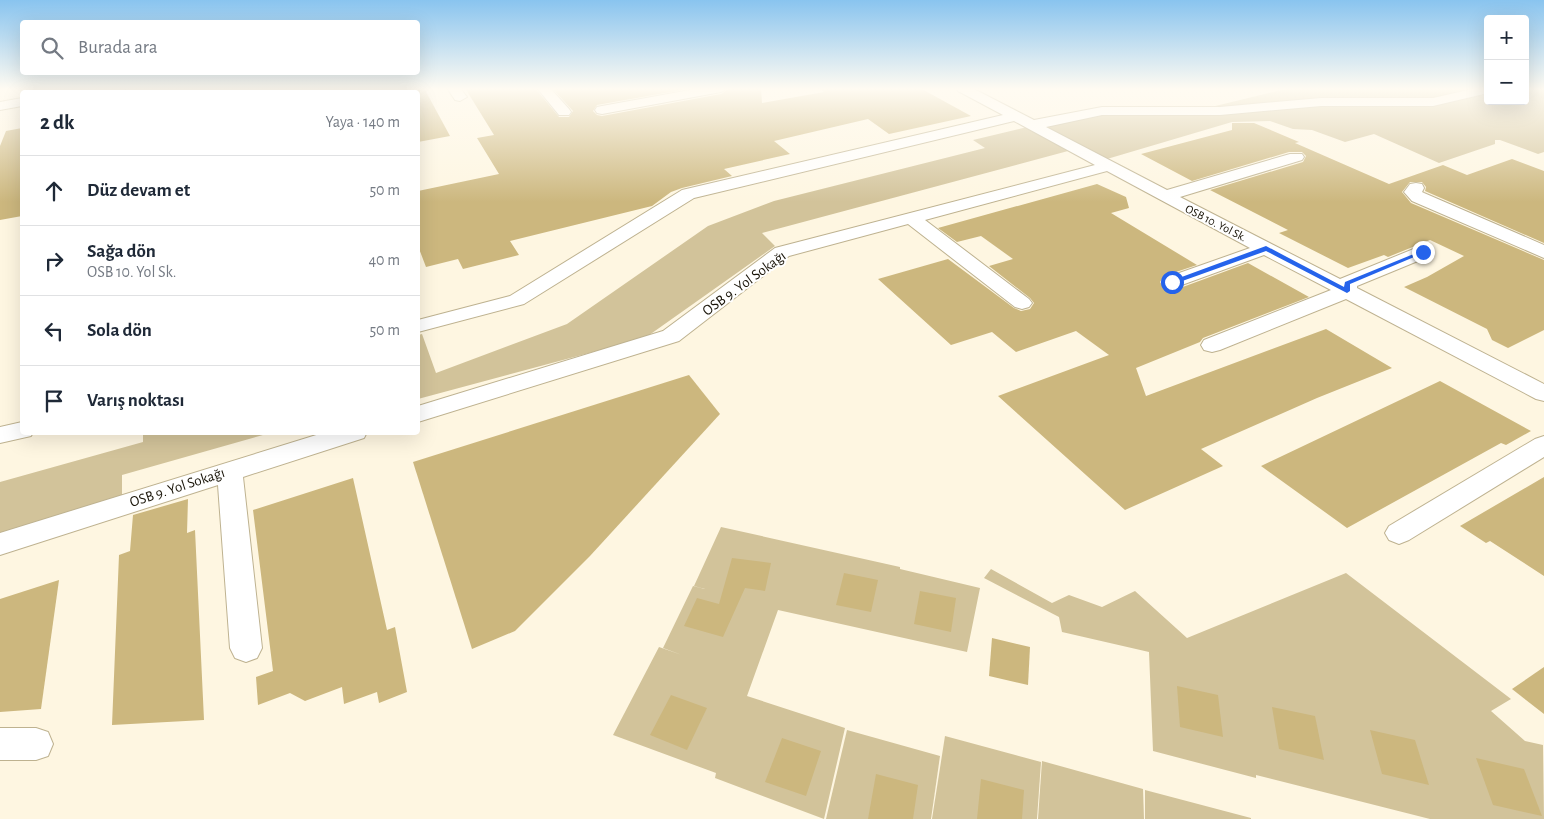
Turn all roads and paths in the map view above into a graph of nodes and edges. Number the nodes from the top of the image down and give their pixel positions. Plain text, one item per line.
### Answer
1 (973, 126) edge
2 (1035, 126) edge
3 (1296, 157) dead end
4 (1109, 166) junction
5 (1416, 188) dead end
6 (1165, 196) junction
7 (911, 218) junction
8 (1266, 248) junction
9 (1423, 252) dead end
10 (1544, 252) edge
11 (1172, 282) dead end
12 (1347, 291) junction
13 (1022, 303) dead end
14 (420, 325) edge
15 (1212, 345) dead end
16 (1544, 373) edge
17 (1524, 383) junction
18 (1544, 394) edge
19 (420, 413) edge
20 (20, 431) edge
21 (345, 435) edge
22 (0, 436) edge
23 (1544, 445) edge
24 (230, 471) junction
25 (1399, 533) dead end
26 (0, 544) edge
27 (246, 648) dead end
28 (0, 744) edge
29 (36, 744) dead end

1 - 14 street
2 - 4 street, OSB 10. Yol Sk.
3 - 6 street
4 - 6 street, OSB 10. Yol Sk.
4 - 7 street, OSB 9. Yol Sokağı
5 - 10 street
6 - 8 street, OSB 10. Yol Sk.
7 - 13 street
7 - 19 street, OSB 9. Yol Sokağı
8 - 11 street
8 - 12 street, OSB 10. Yol Sk.
9 - 12 street
12 - 15 street
12 - 17 street, OSB 10. Yol Sk.
16 - 17 street
17 - 18 street, OSB 10. Yol Sk.
20 - 22 street
21 - 24 street, OSB 9. Yol Sokağı
23 - 25 street
24 - 26 street, OSB 9. Yol Sokağı
24 - 27 street
28 - 29 street

